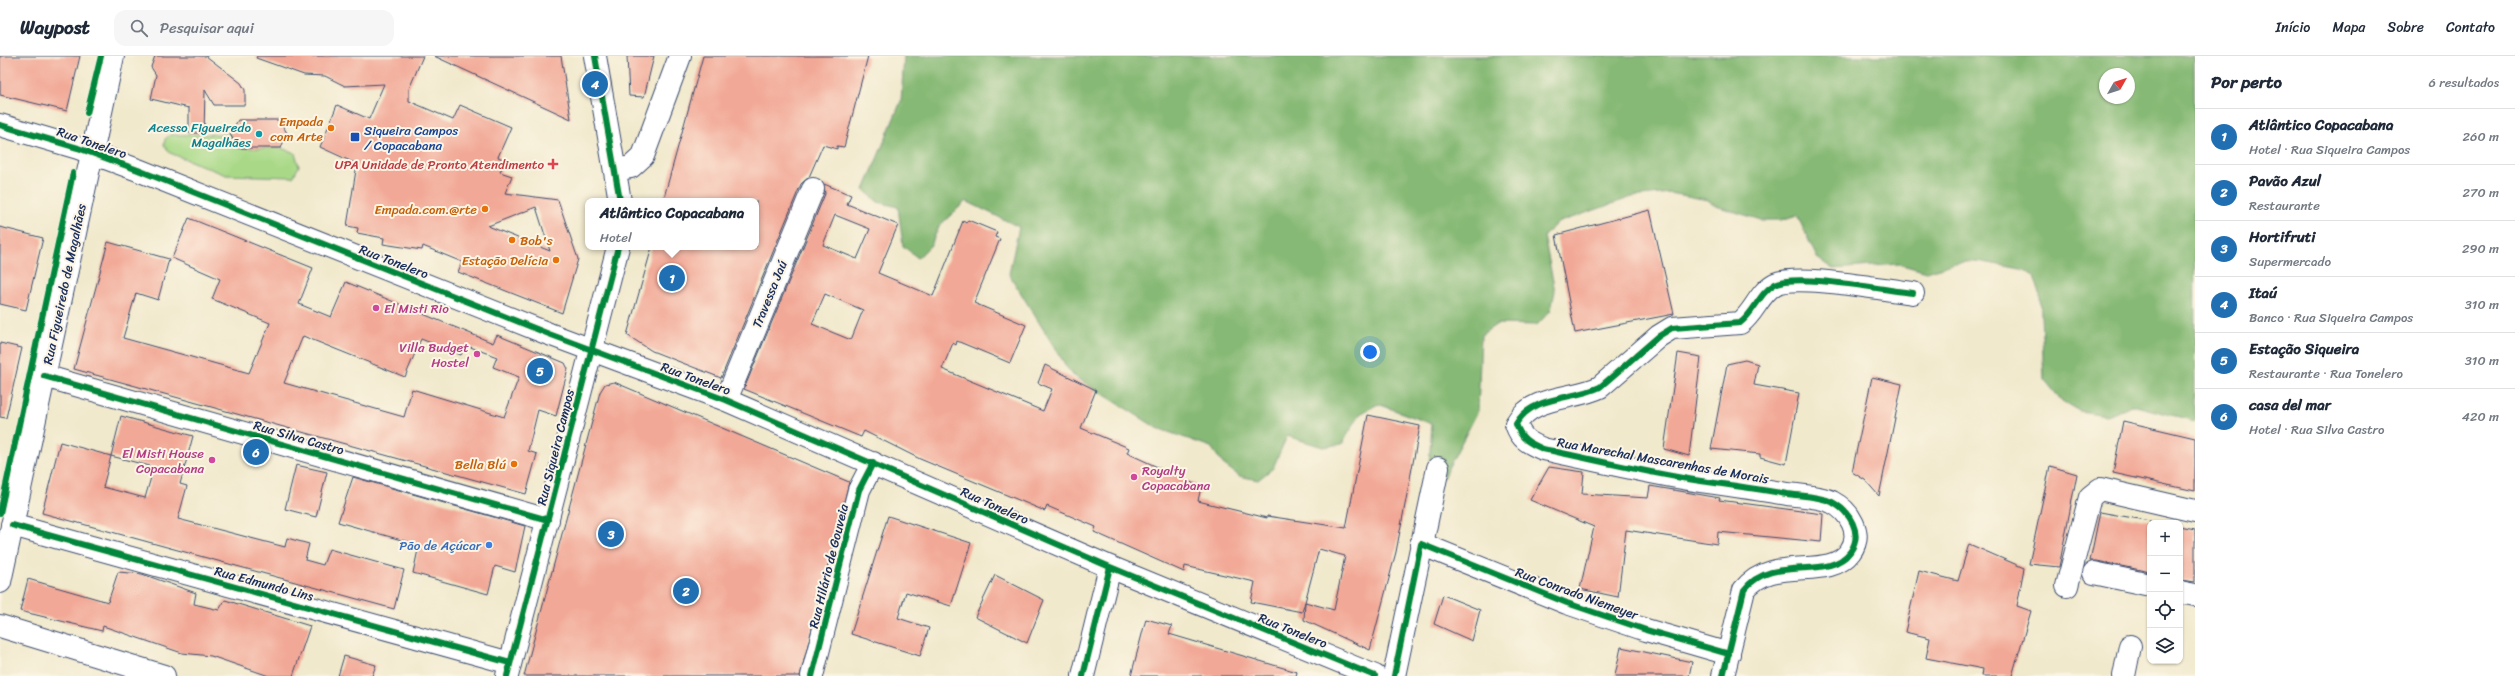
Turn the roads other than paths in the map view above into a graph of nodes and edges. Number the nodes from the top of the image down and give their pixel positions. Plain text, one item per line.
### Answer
1 (113, 56) edge
2 (595, 56) edge
3 (680, 56) edge
4 (0, 125) edge
5 (91, 152) junction
6 (615, 170) junction
7 (812, 189) dead end
8 (620, 198) edge
9 (617, 250) edge
10 (1913, 293) dead end
11 (591, 349) junction
12 (44, 376) junction
13 (726, 400) junction
14 (873, 463) junction
15 (1438, 468) dead end
16 (2195, 511) edge
17 (548, 520) junction
18 (12, 525) junction
19 (1421, 544) junction
20 (1110, 567) junction
21 (2094, 573) dead end
22 (0, 582) edge
23 (2147, 584) edge
24 (2067, 586) dead end
25 (2183, 593) edge
26 (2195, 595) edge
27 (0, 626) edge
28 (2130, 646) dead end
29 (1729, 654) junction
30 (508, 670) edge
31 (164, 676) edge
32 (812, 676) edge
33 (1083, 676) edge
34 (1375, 676) edge
35 (1394, 676) edge
36 (1723, 676) edge
37 (2124, 676) edge

1 - 5 street, Rua Figueiredo de Magalhães
2 - 6 street
3 - 6 street
4 - 5 street, Rua Tonelero
5 - 11 street, Rua Tonelero
5 - 12 street, Rua Figueiredo de Magalhães
6 - 8 street
7 - 13 street, Travessa Jaú
9 - 11 street, Rua Siqueira Campos
10 - 29 street, Rua Marechal Mascarenhas de Morais
11 - 13 street, Rua Tonelero
11 - 17 street, Rua Siqueira Campos
12 - 17 street, Rua Silva Castro
12 - 18 street, Rua Figueiredo de Magalhães
13 - 14 street, Rua Tonelero
14 - 20 street, Rua Tonelero
14 - 32 street, Rua Hilário de Gouveia
15 - 19 street
16 - 24 street
17 - 30 street, Rua Siqueira Campos
18 - 22 street, Rua Figueiredo de Magalhães
18 - 30 street, Rua Edmundo Lins
19 - 29 street, Rua Conrado Niemeyer
19 - 35 street
20 - 33 street
20 - 34 street, Rua Tonelero
21 - 23 street
25 - 26 street
27 - 31 street
28 - 37 street
29 - 36 street, Rua Marechal Mascarenhas de Morais

